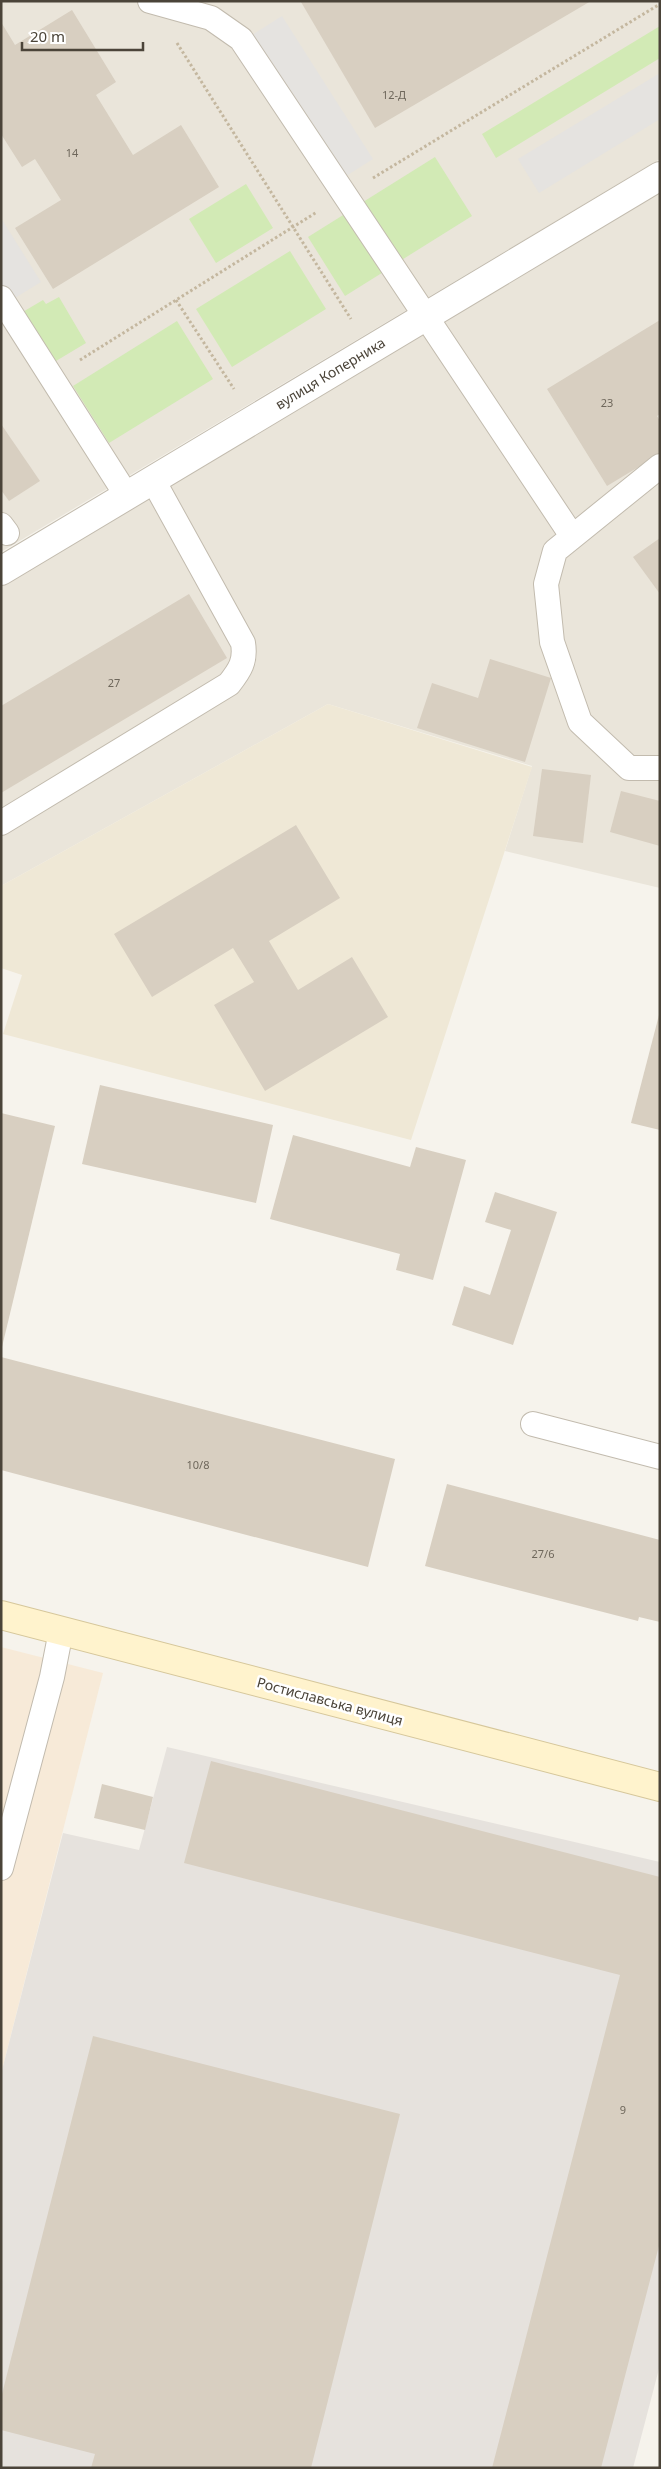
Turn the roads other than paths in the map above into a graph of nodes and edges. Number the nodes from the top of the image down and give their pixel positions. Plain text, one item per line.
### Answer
1 (151, 1) edge
2 (660, 176) edge
3 (1, 298) edge
4 (426, 316) junction
5 (660, 466) edge
6 (153, 480) junction
7 (127, 496) junction
8 (572, 536) junction
9 (1, 571) edge
10 (660, 768) edge
11 (1, 823) edge
12 (533, 1424) dead end
13 (660, 1457) edge
14 (1, 1615) edge
15 (61, 1631) junction
16 (660, 1787) edge
17 (1, 1868) edge

1 - 4 lane
2 - 4 street, вулиця Коперника
3 - 7 lane
4 - 6 street, вулиця Коперника
4 - 8 lane
5 - 8 lane
6 - 7 street, вулиця Коперника
6 - 11 lane
7 - 9 street, вулиця Коперника
8 - 10 lane
12 - 13 lane
14 - 15 street, Ростиславська вулиця
15 - 16 street, Ростиславська вулиця
15 - 17 lane

